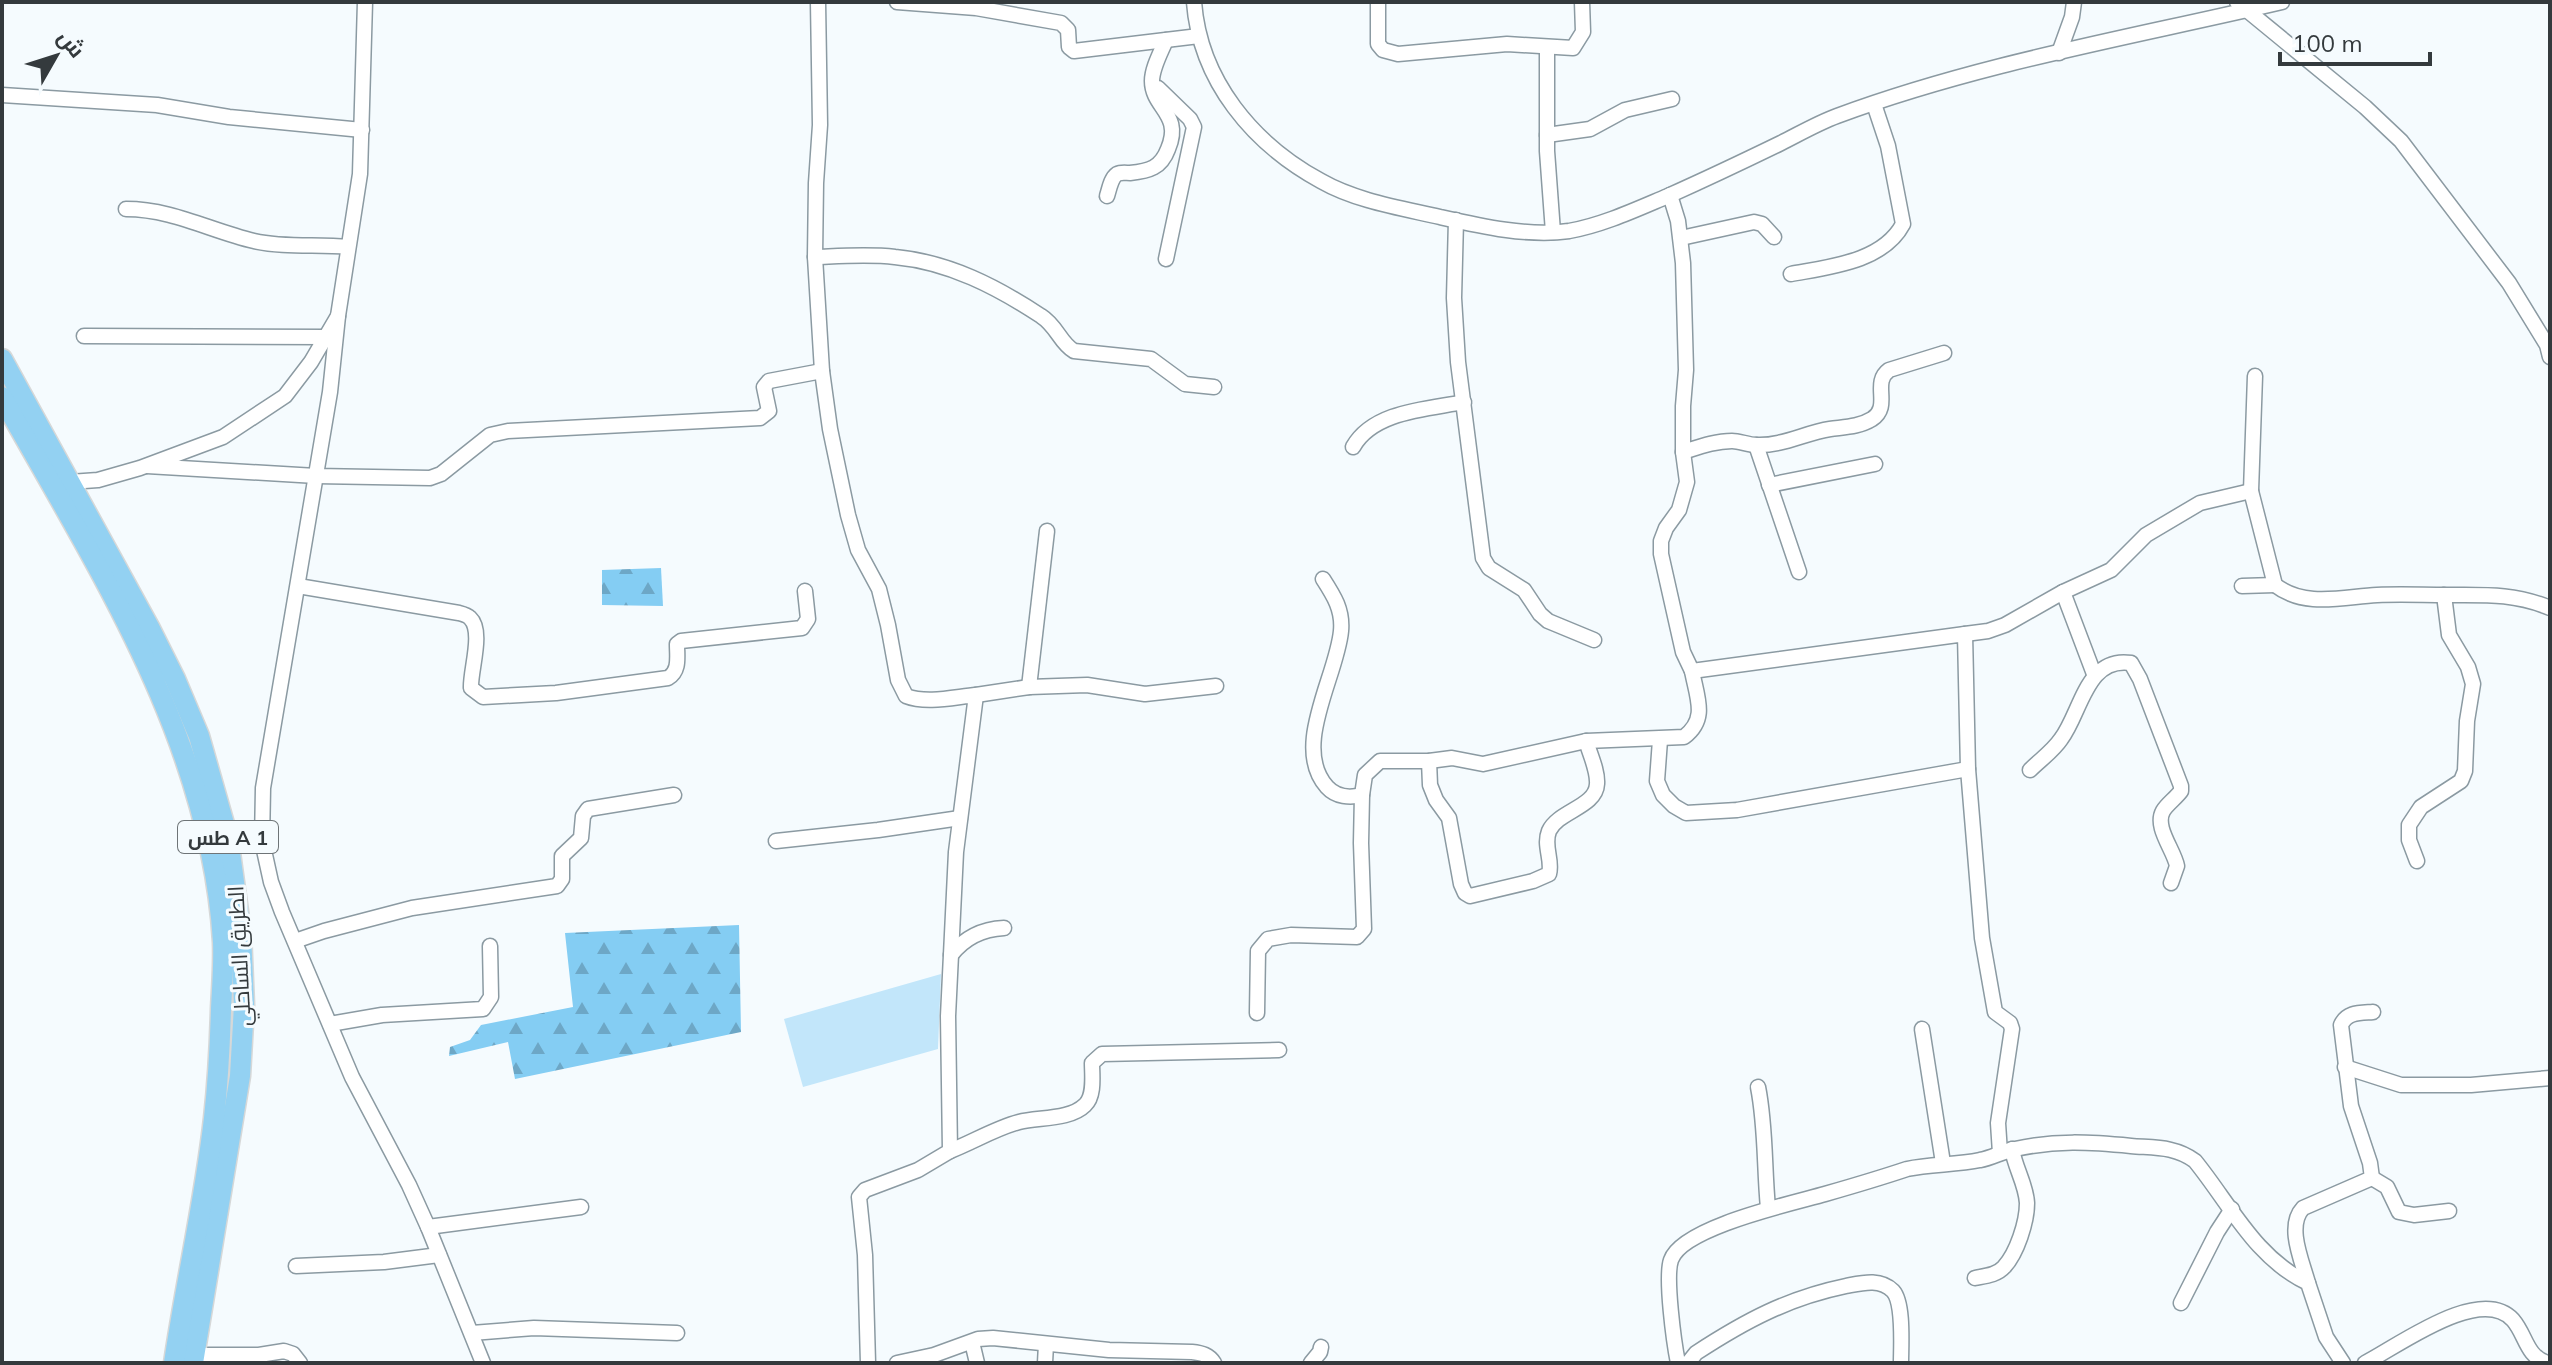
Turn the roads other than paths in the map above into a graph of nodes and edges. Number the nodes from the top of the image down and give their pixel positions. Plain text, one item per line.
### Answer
1 (365, 2) edge
2 (818, 2) edge
3 (897, 2) edge
4 (1194, 2) edge
5 (1378, 2) edge
6 (1582, 2) edge
7 (2074, 2) edge
8 (2282, 2) edge
9 (2242, 6) edge
10 (1199, 36) junction
11 (1166, 40) junction
12 (1547, 48) junction
13 (2059, 53) junction
14 (1152, 82) junction
15 (2, 95) edge
16 (1672, 99) dead end
17 (1874, 104) junction
18 (362, 130) junction
19 (1547, 135) junction
20 (1670, 195) junction
21 (1107, 196) dead end
22 (126, 209) dead end
23 (1456, 220) junction
24 (1553, 232) junction
25 (1774, 237) dead end
26 (1681, 238) junction
27 (348, 247) junction
28 (815, 257) junction
29 (1166, 259) dead end
30 (1791, 274) dead end
31 (338, 316) junction
32 (84, 336) dead end
33 (326, 337) junction
34 (2549, 348) edge
35 (1944, 353) dead end
36 (2, 359) edge
37 (822, 371) junction
38 (2255, 376) dead end
39 (1214, 387) dead end
40 (2, 397) edge
41 (1464, 402) junction
42 (1756, 445) junction
43 (1353, 447) dead end
44 (1683, 452) junction
45 (1875, 464) dead end
46 (147, 466) junction
47 (316, 476) junction
48 (70, 482) junction
49 (1769, 485) junction
50 (2251, 491) junction
51 (1047, 531) dead end
52 (1799, 572) dead end
53 (1323, 579) dead end
54 (2275, 585) junction
55 (298, 586) junction
56 (2242, 586) dead end
57 (805, 591) dead end
58 (2063, 592) junction
59 (2444, 595) junction
60 (2550, 608) edge
61 (1965, 634) junction
62 (1594, 640) dead end
63 (1692, 671) junction
64 (2094, 674) junction
65 (1216, 686) dead end
66 (1029, 687) junction
67 (976, 695) junction
68 (1660, 740) junction
69 (1586, 741) junction
70 (1429, 761) junction
71 (1968, 769) junction
72 (2030, 770) dead end
73 (674, 795) dead end
74 (1362, 795) junction
75 (960, 818) junction
76 (228, 838) junction
77 (262, 841) junction
78 (776, 841) dead end
79 (2417, 861) dead end
80 (2171, 883) dead end
81 (1004, 928) dead end
82 (295, 941) junction
83 (490, 946) dead end
84 (951, 955) junction
85 (2373, 1012) dead end
86 (1257, 1013) dead end
87 (330, 1024) junction
88 (1922, 1029) dead end
89 (1279, 1050) dead end
90 (2345, 1067) junction
91 (2550, 1078) edge
92 (1758, 1087) dead end
93 (950, 1151) junction
94 (2006, 1151) junction
95 (1943, 1163) junction
96 (2372, 1178) junction
97 (581, 1207) dead end
98 (1768, 1208) junction
99 (2232, 1209) junction
100 (2449, 1211) dead end
101 (428, 1227) junction
102 (439, 1255) junction
103 (296, 1266) dead end
104 (1975, 1278) dead end
105 (2308, 1283) junction
106 (2181, 1303) dead end
107 (472, 1333) junction
108 (677, 1333) dead end
109 (972, 1342) junction
110 (1046, 1344) junction
111 (1321, 1347) dead end
112 (194, 1359) edge
113 (174, 1363) edge
114 (300, 1363) edge
115 (483, 1363) edge
116 (868, 1363) edge
117 (897, 1363) edge
118 (977, 1363) edge
119 (1045, 1363) edge
120 (1214, 1363) edge
121 (1311, 1363) edge
122 (1678, 1363) edge
123 (1688, 1363) edge
124 (1901, 1363) edge
125 (2343, 1363) edge
126 (2365, 1363) edge
127 (2547, 1363) edge

1 - 18 street
2 - 28 street
3 - 11 street
4 - 10 street
5 - 12 street
6 - 12 street
7 - 13 street
8 - 9 street
9 - 13 street
9 - 34 street
10 - 11 street
10 - 23 street
11 - 14 street
12 - 19 street
13 - 17 street
14 - 21 street
14 - 29 street
15 - 18 street
16 - 19 street
17 - 20 street
17 - 30 street
18 - 27 street
19 - 24 street
20 - 24 street
20 - 26 street
22 - 27 street
23 - 24 street
23 - 41 street
25 - 26 street
26 - 44 street
27 - 31 street
28 - 37 street
28 - 39 street
31 - 33 street
31 - 47 street
32 - 33 street
33 - 46 street
35 - 42 street
36 - 48 highway, الطريق الساحلي / طس A 1
37 - 47 street
37 - 67 street
38 - 50 street
40 - 113 highway, الطريق الساحلي / طس A 1
41 - 43 street
41 - 62 street
42 - 44 street
42 - 49 street
44 - 63 street
45 - 49 street
46 - 47 street
46 - 48 street
47 - 55 street
48 - 76 highway, الطريق الساحلي / طس A 1
49 - 52 street
50 - 54 street
50 - 58 street
51 - 66 street
53 - 74 street
54 - 56 street
54 - 59 street
55 - 57 street
55 - 77 street
58 - 61 street
58 - 64 street
59 - 60 street
59 - 79 street
61 - 63 street
61 - 71 street
63 - 68 street
64 - 72 street
64 - 80 street
65 - 66 street
66 - 67 street
67 - 75 street
68 - 69 street
68 - 71 street
69 - 70 street
69 - 70 street
70 - 74 street
71 - 94 street
73 - 82 street
74 - 86 street
75 - 78 street
75 - 84 street
76 - 77 street
76 - 112 highway, الطريق الساحلي / طس A 1
77 - 82 street
81 - 84 street
82 - 87 street
83 - 87 street
84 - 93 street
85 - 90 street
87 - 101 street
88 - 95 street
89 - 93 street
90 - 91 street
90 - 96 street
92 - 98 street
93 - 116 street
94 - 95 street
94 - 99 street
94 - 104 street
95 - 98 street
96 - 100 street
96 - 105 street
97 - 101 street
98 - 122 street
99 - 105 street
99 - 106 street
101 - 102 street
102 - 103 street
102 - 107 street
105 - 125 street
107 - 108 street
107 - 115 street
109 - 110 street
109 - 117 street
109 - 118 street
110 - 119 street
110 - 120 street
111 - 121 street
112 - 114 street
123 - 124 street
126 - 127 street

